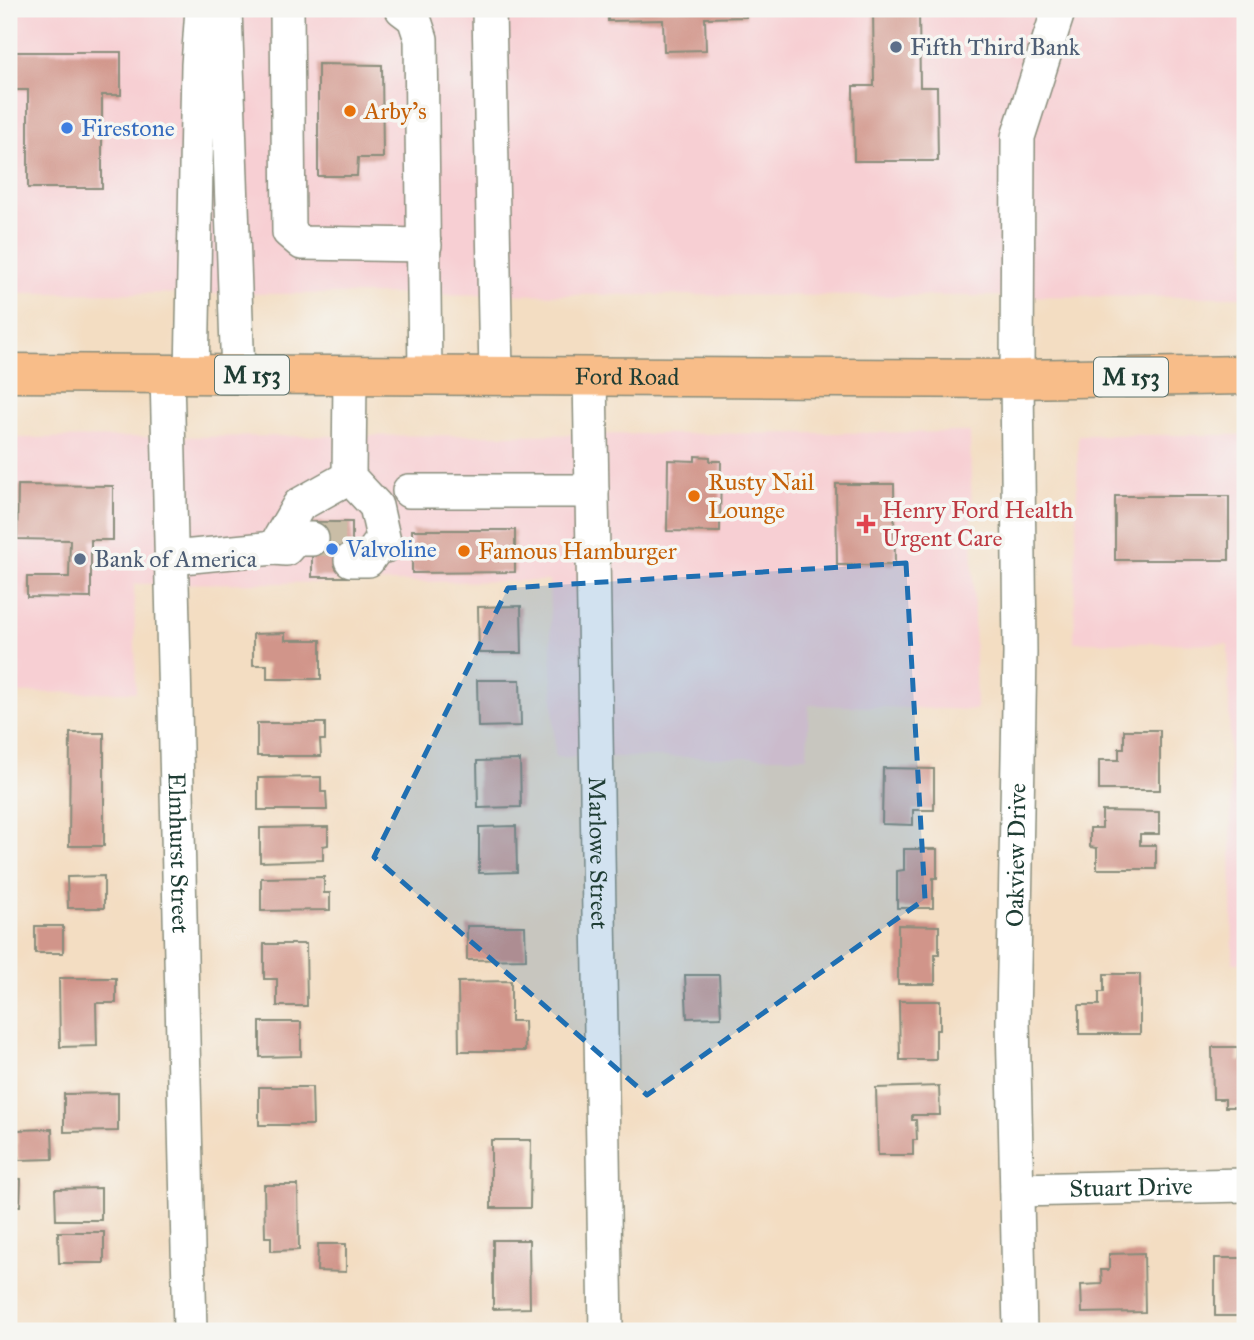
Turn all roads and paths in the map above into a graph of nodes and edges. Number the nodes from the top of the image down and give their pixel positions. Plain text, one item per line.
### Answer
1 (202, 9) edge
2 (225, 9) edge
3 (287, 9) edge
4 (402, 9) edge
5 (489, 9) edge
6 (1059, 9) edge
7 (425, 245) junction
8 (9, 373) edge
9 (179, 375) junction
10 (238, 375) junction
11 (350, 375) junction
12 (425, 375) junction
13 (496, 375) junction
14 (590, 375) junction
15 (1245, 375) edge
16 (1017, 379) junction
17 (349, 477) junction
18 (409, 491) dead end
19 (592, 491) junction
20 (360, 549) tunnel mouth
21 (172, 558) junction
22 (1245, 1185) edge
23 (1017, 1190) junction
24 (190, 1331) edge
25 (606, 1331) edge
26 (1020, 1331) edge

1 - 9 street, Elmhurst Street
2 - 10 street
3 - 7 street
4 - 7 street
5 - 13 street
6 - 16 street, Oakview Drive
7 - 12 street
8 - 9 main road, Ford Road / M 153
9 - 10 main road, Ford Road / M 153
9 - 21 street, Elmhurst Street
10 - 11 main road, Ford Road / M 153
11 - 12 main road, Ford Road / M 153
11 - 17 street
12 - 13 main road, Ford Road / M 153
13 - 14 main road, Ford Road / M 153
14 - 16 main road, Ford Road / M 153
14 - 19 street, Marlowe Street
15 - 16 main road, Ford Road / M 153
16 - 23 street, Oakview Drive
17 - 20 street
17 - 21 street
18 - 19 street
19 - 25 street, Marlowe Street
21 - 24 street, Elmhurst Street
22 - 23 street, Stuart Drive
23 - 26 street, Oakview Drive

